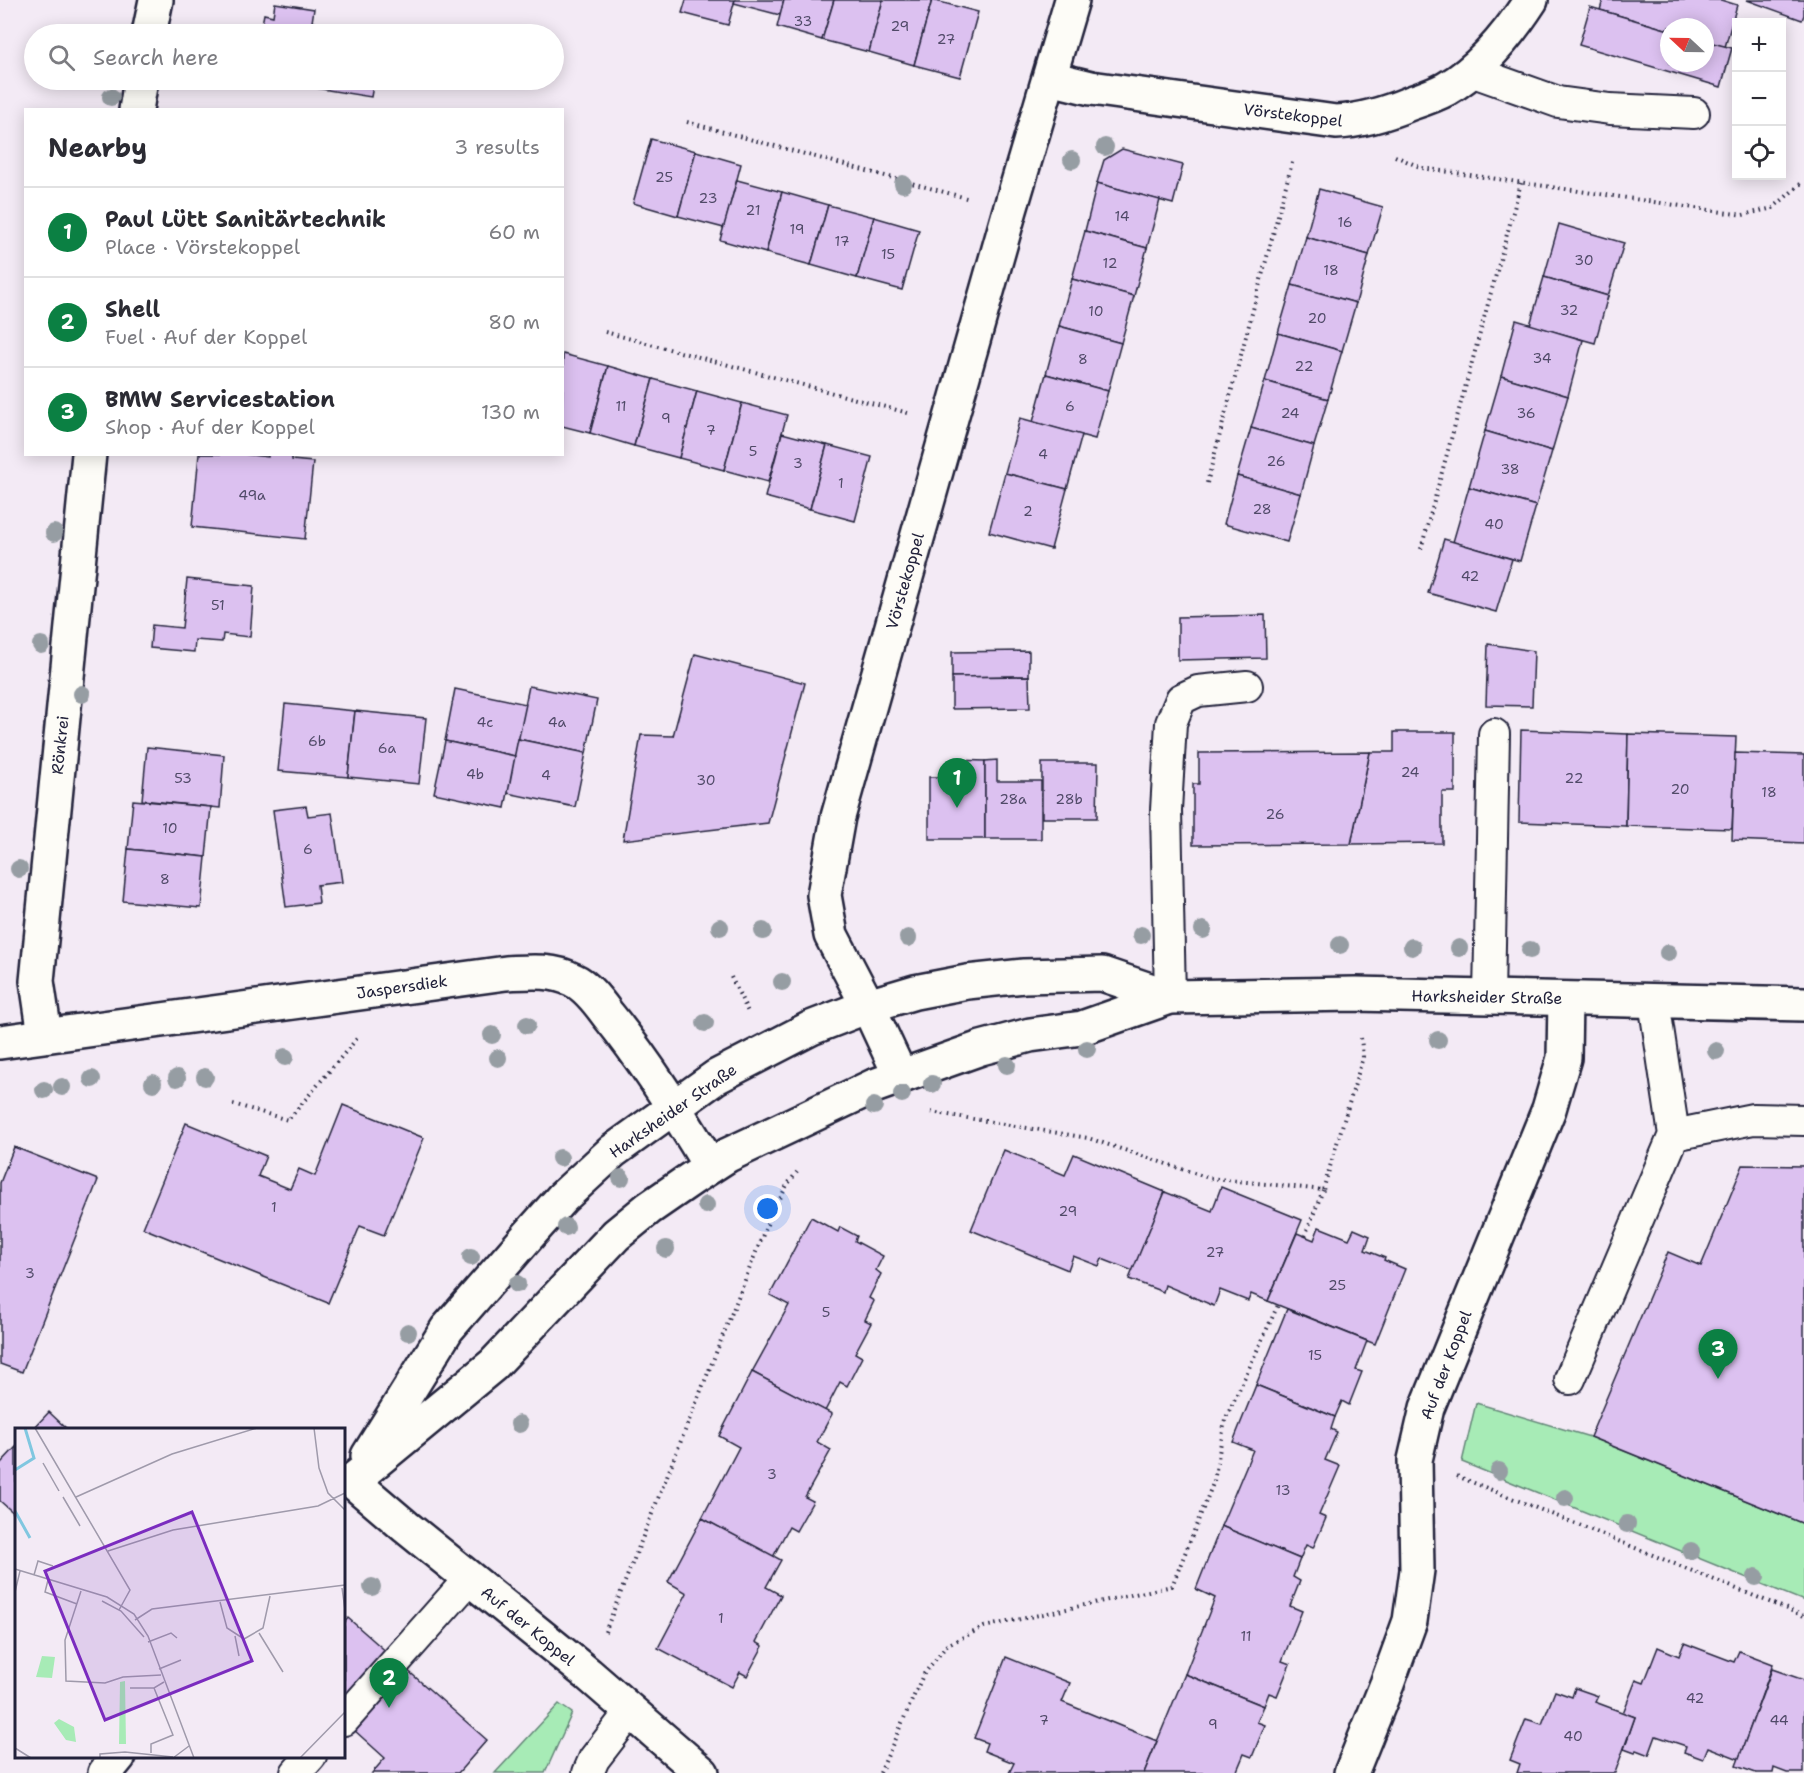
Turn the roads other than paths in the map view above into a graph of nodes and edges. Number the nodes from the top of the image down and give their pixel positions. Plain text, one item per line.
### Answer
1 (156, 0) edge
2 (1072, 0) edge
3 (1531, 0) edge
4 (151, 24) edge
5 (1471, 71) junction
6 (1050, 78) junction
7 (139, 90) edge
8 (136, 108) edge
9 (1694, 112) dead end
10 (89, 456) edge
11 (1247, 686) dead end
12 (1494, 734) dead end
13 (1170, 997) junction
14 (1489, 997) junction
15 (1565, 999) junction
16 (1654, 1001) junction
17 (1804, 1004) edge
18 (868, 1006) junction
19 (45, 1035) junction
20 (0, 1042) edge
21 (901, 1077) junction
22 (674, 1106) junction
23 (1804, 1120) edge
24 (1674, 1135) junction
25 (710, 1166) junction
26 (1569, 1379) dead end
27 (348, 1486) edge
28 (470, 1578) junction
29 (631, 1711) junction
30 (345, 1719) edge
31 (117, 1758) edge
32 (309, 1758) edge
33 (105, 1773) edge
34 (296, 1773) edge
35 (588, 1773) edge
36 (702, 1773) edge
37 (1351, 1773) edge

1 - 4 street
2 - 6 street, Vörstekoppel
3 - 5 street, Vörstekoppel
5 - 6 street, Vörstekoppel
5 - 9 lane
6 - 18 street, Vörstekoppel
7 - 8 street
10 - 19 street, Rönkrei
11 - 13 lane
12 - 14 lane
13 - 14 street, Harksheider Straße
13 - 18 street, Harksheider Straße
13 - 21 street, Harksheider Straße
14 - 15 street, Harksheider Straße
15 - 16 street, Harksheider Straße
15 - 37 street, Auf der Koppel
16 - 17 street, Harksheider Straße
16 - 24 lane
18 - 21 street, Vörstekoppel
18 - 22 street, Harksheider Straße
19 - 20 street, Jaspersdiek
19 - 22 street, Jaspersdiek
21 - 25 street, Harksheider Straße
22 - 25 street, Jaspersdiek
22 - 27 street, Harksheider Straße
23 - 24 lane
24 - 26 lane
25 - 27 street, Harksheider Straße
27 - 28 street, Auf der Koppel
28 - 29 street, Auf der Koppel
28 - 30 lane
29 - 35 lane
29 - 36 street, Auf der Koppel
31 - 33 street
32 - 34 lane

